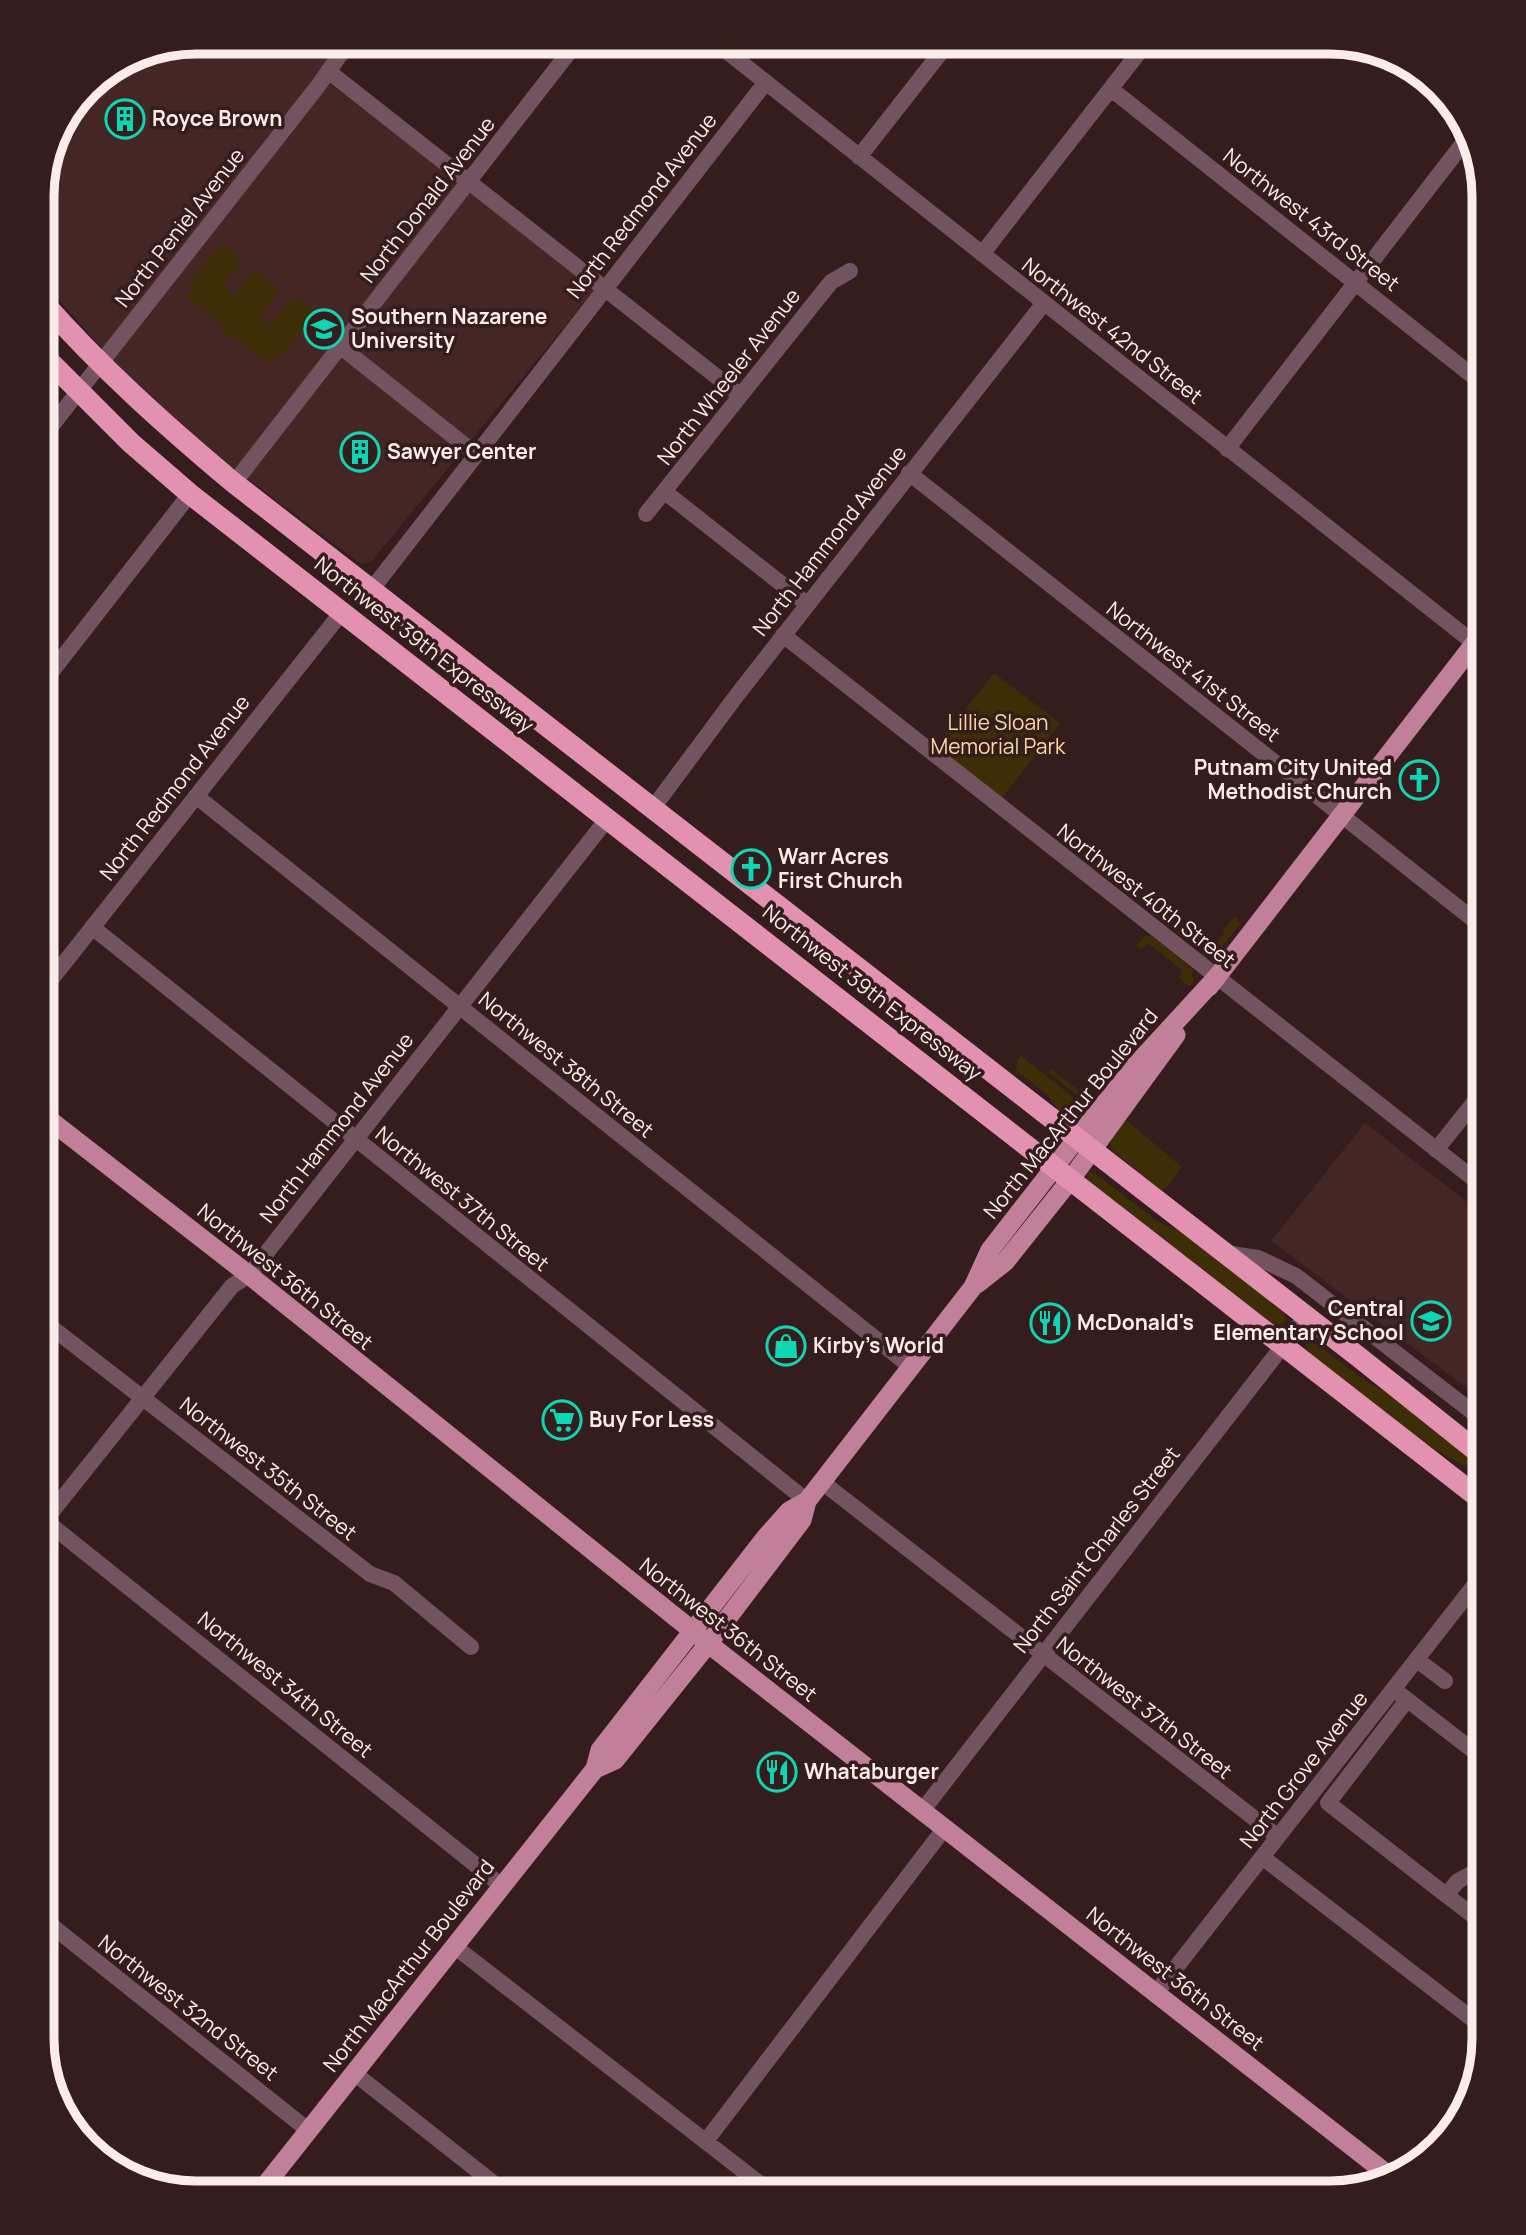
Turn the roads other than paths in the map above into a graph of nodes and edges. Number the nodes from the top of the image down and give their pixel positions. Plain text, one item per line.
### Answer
1 (340, 55) edge
2 (567, 55) edge
3 (732, 55) edge
4 (742, 55) edge
5 (938, 55) edge
6 (1137, 55) edge
7 (738, 60) junction
8 (328, 71) junction
9 (766, 82) junction
10 (1111, 89) junction
11 (1462, 145) edge
12 (859, 157) junction
13 (469, 181) junction
14 (982, 254) junction
15 (850, 271) dead end
16 (1356, 283) junction
17 (604, 288) junction
18 (1044, 303) junction
19 (55, 315) edge
20 (341, 347) junction
21 (100, 364) junction
22 (55, 368) edge
23 (1472, 375) edge
24 (78, 392) junction
25 (740, 396) junction
26 (55, 422) edge
27 (1227, 449) junction
28 (477, 455) junction
29 (909, 473) junction
30 (234, 483) junction
31 (665, 492) junction
32 (190, 494) junction
33 (646, 514) dead end
34 (372, 589) junction
35 (807, 604) junction
36 (342, 612) junction
37 (783, 635) junction
38 (1472, 635) edge
39 (1472, 653) edge
40 (55, 668) edge
41 (506, 695) junction
42 (484, 721) junction
43 (630, 790) junction
44 (195, 796) junction
45 (653, 808) junction
46 (1340, 816) junction
47 (608, 818) junction
48 (631, 835) junction
49 (1472, 919) edge
50 (92, 927) junction
51 (55, 975) edge
52 (1216, 978) junction
53 (459, 1007) junction
54 (1472, 1105) edge
55 (54, 1124) edge
56 (355, 1140) junction
57 (1084, 1145) junction
58 (1436, 1150) junction
59 (1063, 1173) junction
60 (1472, 1178) edge
61 (1225, 1253) junction
62 (249, 1275) junction
63 (1306, 1316) junction
64 (54, 1330) edge
65 (1283, 1344) junction
66 (911, 1367) junction
67 (143, 1399) junction
68 (1472, 1412) edge
69 (1472, 1447) edge
70 (821, 1482) junction
71 (1472, 1493) edge
72 (807, 1501) junction
73 (54, 1507) edge
74 (54, 1530) edge
75 (1472, 1589) edge
76 (691, 1631) junction
77 (708, 1644) junction
78 (471, 1647) dead end
79 (1042, 1655) junction
80 (1417, 1660) junction
81 (1445, 1681) dead end
82 (1394, 1689) junction
83 (1407, 1700) junction
84 (1472, 1750) edge
85 (595, 1769) junction
86 (1313, 1791) junction
87 (1328, 1803) junction
88 (922, 1811) junction
89 (944, 1829) junction
90 (1277, 1836) junction
91 (1262, 1857) junction
92 (1472, 1873) edge
93 (502, 1886) junction
94 (1446, 1895) junction
95 (1472, 1915) edge
96 (54, 1928) edge
97 (454, 1946) junction
98 (1156, 1993) junction
99 (1472, 2019) edge
100 (354, 2073) junction
101 (308, 2130) junction
102 (706, 2141) junction
103 (1383, 2170) edge
104 (271, 2180) edge
105 (490, 2180) edge
106 (756, 2180) edge

1 - 8 street, North Peniel Avenue
2 - 13 street, North Donald Avenue
3 - 7 street, Northwest 42nd Street
4 - 7 street
5 - 12 street
6 - 10 street
7 - 9 street, Northwest 42nd Street
8 - 13 street
8 - 21 street, North Peniel Avenue
9 - 12 street, Northwest 42nd Street
9 - 17 street, North Redmond Avenue
10 - 14 street
10 - 16 street, Northwest 43rd Street
11 - 16 street
12 - 14 street, Northwest 42nd Street
13 - 17 street
13 - 20 street, North Donald Avenue
14 - 18 street, Northwest 42nd Street
15 - 25 street, North Wheeler Avenue
16 - 23 street, Northwest 43rd Street
16 - 27 street
17 - 25 street
17 - 28 street, North Redmond Avenue
18 - 27 street, Northwest 42nd Street
18 - 29 street, North Hammond Avenue
19 - 21 highway, Northwest 39th Expressway
20 - 28 street
20 - 30 street, North Donald Avenue
21 - 24 street, North Peniel Avenue
21 - 30 highway, Northwest 39th Expressway
22 - 24 highway, Northwest 39th Expressway
24 - 26 street, North Peniel Avenue
24 - 32 highway, Northwest 39th Expressway
25 - 31 street, North Wheeler Avenue
27 - 38 street, Northwest 42nd Street
28 - 34 street, North Redmond Avenue
29 - 35 street, North Hammond Avenue
29 - 46 street, Northwest 41st Street
30 - 34 highway, Northwest 39th Expressway
31 - 33 street, North Wheeler Avenue
31 - 35 street
32 - 36 highway, Northwest 39th Expressway
32 - 40 street
34 - 36 highway
34 - 41 highway, Northwest 39th Expressway
35 - 37 street, North Hammond Avenue
36 - 42 highway, Northwest 39th Expressway
36 - 44 street, North Redmond Avenue
37 - 45 street, North Hammond Avenue
37 - 52 street, Northwest 40th Street
39 - 46 main road, North MacArthur Boulevard
41 - 42 highway
41 - 43 highway, Northwest 39th Expressway
42 - 47 highway, Northwest 39th Expressway
43 - 45 highway, Northwest 39th Expressway
43 - 47 highway
44 - 50 street, North Redmond Avenue
44 - 53 street, Northwest 38th Street
45 - 48 highway
45 - 57 highway, Northwest 39th Expressway
46 - 49 street, Northwest 41st Street
46 - 52 main road, North MacArthur Boulevard
47 - 48 highway, Northwest 39th Expressway
47 - 53 street, North Hammond Avenue
48 - 59 highway, Northwest 39th Expressway
50 - 51 street, North Redmond Avenue
50 - 56 street, Northwest 37th Street
52 - 57 main road, North MacArthur Boulevard
52 - 58 street, Northwest 40th Street
53 - 56 street, North Hammond Avenue
53 - 66 street, Northwest 38th Street
54 - 58 street
55 - 62 main road, Northwest 36th Street
56 - 62 street, North Hammond Avenue
56 - 72 street, Northwest 37th Street
57 - 59 main road, North MacArthur Boulevard
57 - 61 highway, Northwest 39th Expressway
58 - 60 street, Northwest 40th Street
59 - 65 highway, Northwest 39th Expressway
59 - 66 main road, North MacArthur Boulevard
61 - 63 highway, Northwest 39th Expressway
61 - 68 street, Northwest 39th Expressway
62 - 67 street, North Hammond Avenue
62 - 76 main road, Northwest 36th Street
63 - 65 street, North Saint Charles Street
63 - 69 highway, Northwest 39th Expressway
64 - 67 street, Northwest 35th Street
65 - 71 highway, Northwest 39th Expressway
65 - 79 street, North Saint Charles Street
66 - 70 main road, North MacArthur Boulevard
67 - 73 street, North Hammond Avenue
67 - 78 street, Northwest 35th Street
70 - 72 main road, North MacArthur Boulevard
70 - 79 street, Northwest 37th Street
72 - 76 main road, North MacArthur Boulevard
72 - 77 main road, North MacArthur Boulevard
74 - 93 street, Northwest 34th Street
75 - 80 street, North Grove Avenue
76 - 77 main road, Northwest 36th Street
76 - 85 main road, North MacArthur Boulevard
77 - 85 main road, North MacArthur Boulevard
77 - 88 main road, Northwest 36th Street
79 - 88 street, North Saint Charles Street
79 - 90 street, Northwest 37th Street
80 - 81 street
80 - 82 street, North Grove Avenue
82 - 83 street
82 - 86 street, North Grove Avenue
83 - 84 street
83 - 87 street
85 - 93 main road, North MacArthur Boulevard
86 - 87 street
86 - 90 street, North Grove Avenue
87 - 94 street
88 - 89 main road, Northwest 36th Street
89 - 98 main road, Northwest 36th Street
89 - 102 street
90 - 91 street, North Grove Avenue
91 - 98 street, North Grove Avenue
91 - 99 street
92 - 94 street
93 - 97 main road, North MacArthur Boulevard
94 - 95 street
96 - 101 street, Northwest 32nd Street
97 - 100 main road, North MacArthur Boulevard
97 - 102 street
98 - 103 main road, Northwest 36th Street
100 - 101 main road, North MacArthur Boulevard
100 - 105 street
101 - 104 main road, North MacArthur Boulevard
102 - 106 street

